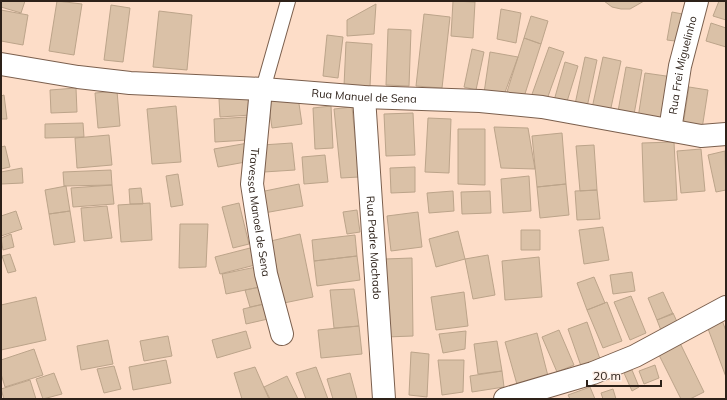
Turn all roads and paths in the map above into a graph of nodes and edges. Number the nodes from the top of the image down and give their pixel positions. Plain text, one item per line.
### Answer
1 (288, 1) edge
2 (697, 1) edge
3 (1, 64) edge
4 (262, 89) junction
5 (364, 97) junction
6 (670, 130) junction
7 (726, 134) edge
8 (726, 307) edge
9 (282, 334) dead end
10 (384, 399) edge
11 (505, 399) edge

1 - 4 lane
2 - 6 street, Rua Frei Miguelinho
3 - 4 street, Rua Manuel de Sena
4 - 5 street, Rua Manuel de Sena
4 - 9 street, Travessa Manoel de Sena
5 - 6 street, Rua Manuel de Sena
5 - 10 street, Rua Padre Machado
6 - 7 street, Rua Manuel de Sena
8 - 11 street

